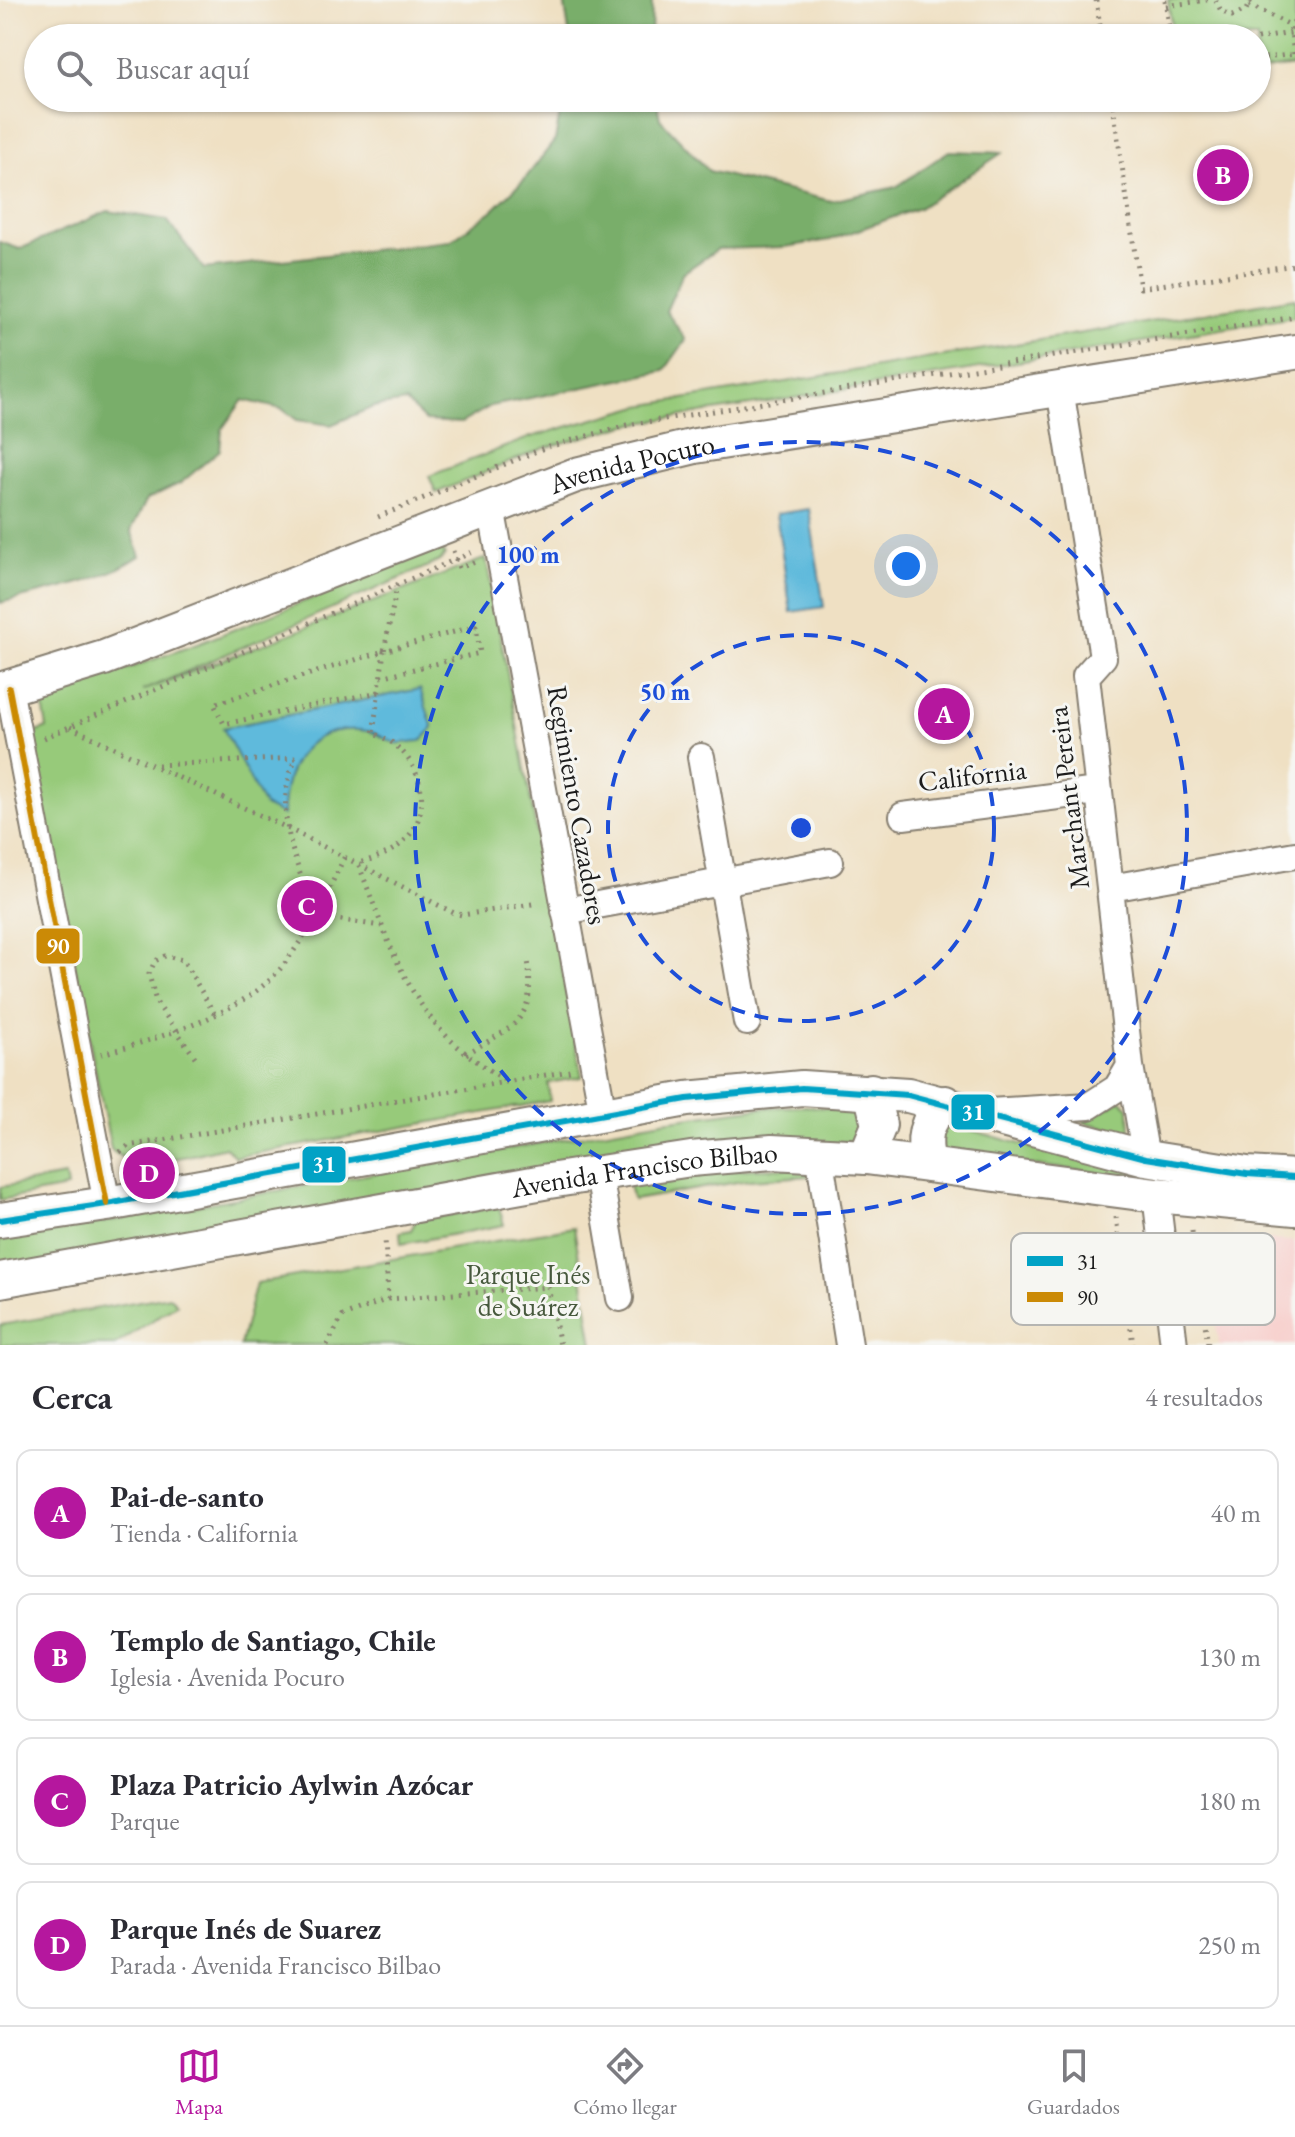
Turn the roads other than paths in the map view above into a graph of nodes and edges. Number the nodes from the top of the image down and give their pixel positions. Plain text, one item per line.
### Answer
1 (1295, 352) edge
2 (1060, 389) junction
3 (491, 535) junction
4 (4, 689) edge
5 (701, 757) dead end
6 (1097, 791) junction
7 (903, 816) dead end
8 (1295, 855) edge
9 (830, 862) dead end
10 (722, 880) junction
11 (1111, 888) junction
12 (564, 905) junction
13 (747, 1022) dead end
14 (1130, 1066) junction
15 (871, 1091) junction
16 (945, 1103) junction
17 (986, 1113) junction
18 (603, 1114) junction
19 (819, 1153) junction
20 (866, 1157) junction
21 (1146, 1158) junction
22 (929, 1165) junction
23 (599, 1174) junction
24 (1295, 1177) edge
25 (1156, 1195) junction
26 (107, 1204) junction
27 (1295, 1208) edge
28 (0, 1220) edge
29 (1161, 1233) edge
30 (0, 1280) edge
31 (620, 1298) dead end
32 (1172, 1325) edge
33 (849, 1345) edge
34 (1174, 1345) edge

1 - 2 main road, Avenida Pocuro
2 - 3 main road, Avenida Pocuro
2 - 6 street, Marchant Pereira
3 - 4 main road, Avenida Pocuro
3 - 12 street, Regimiento Cazadores
4 - 26 street
5 - 10 street
6 - 7 street, California
6 - 11 street, Marchant Pereira
8 - 11 street
9 - 10 street
10 - 12 street
10 - 13 street
11 - 14 street, Marchant Pereira
12 - 18 street, Regimiento Cazadores
14 - 17 street
14 - 21 street, Marchant Pereira
15 - 16 main road, Avenida Francisco Bilbao
15 - 18 main road, Avenida Francisco Bilbao
15 - 20 main road
16 - 17 main road, Avenida Francisco Bilbao
16 - 22 main road
17 - 21 main road, Avenida Francisco Bilbao
18 - 26 main road, Avenida Francisco Bilbao
19 - 20 main road, Avenida Francisco Bilbao
19 - 23 main road, Avenida Francisco Bilbao
19 - 33 street
20 - 22 main road, Avenida Francisco Bilbao
21 - 24 main road, Avenida Francisco Bilbao
22 - 25 main road, Avenida Francisco Bilbao
23 - 30 main road, Avenida Francisco Bilbao
23 - 31 street
25 - 27 main road, Avenida Francisco Bilbao
25 - 29 street
26 - 28 main road, Avenida Francisco Bilbao
32 - 34 street

